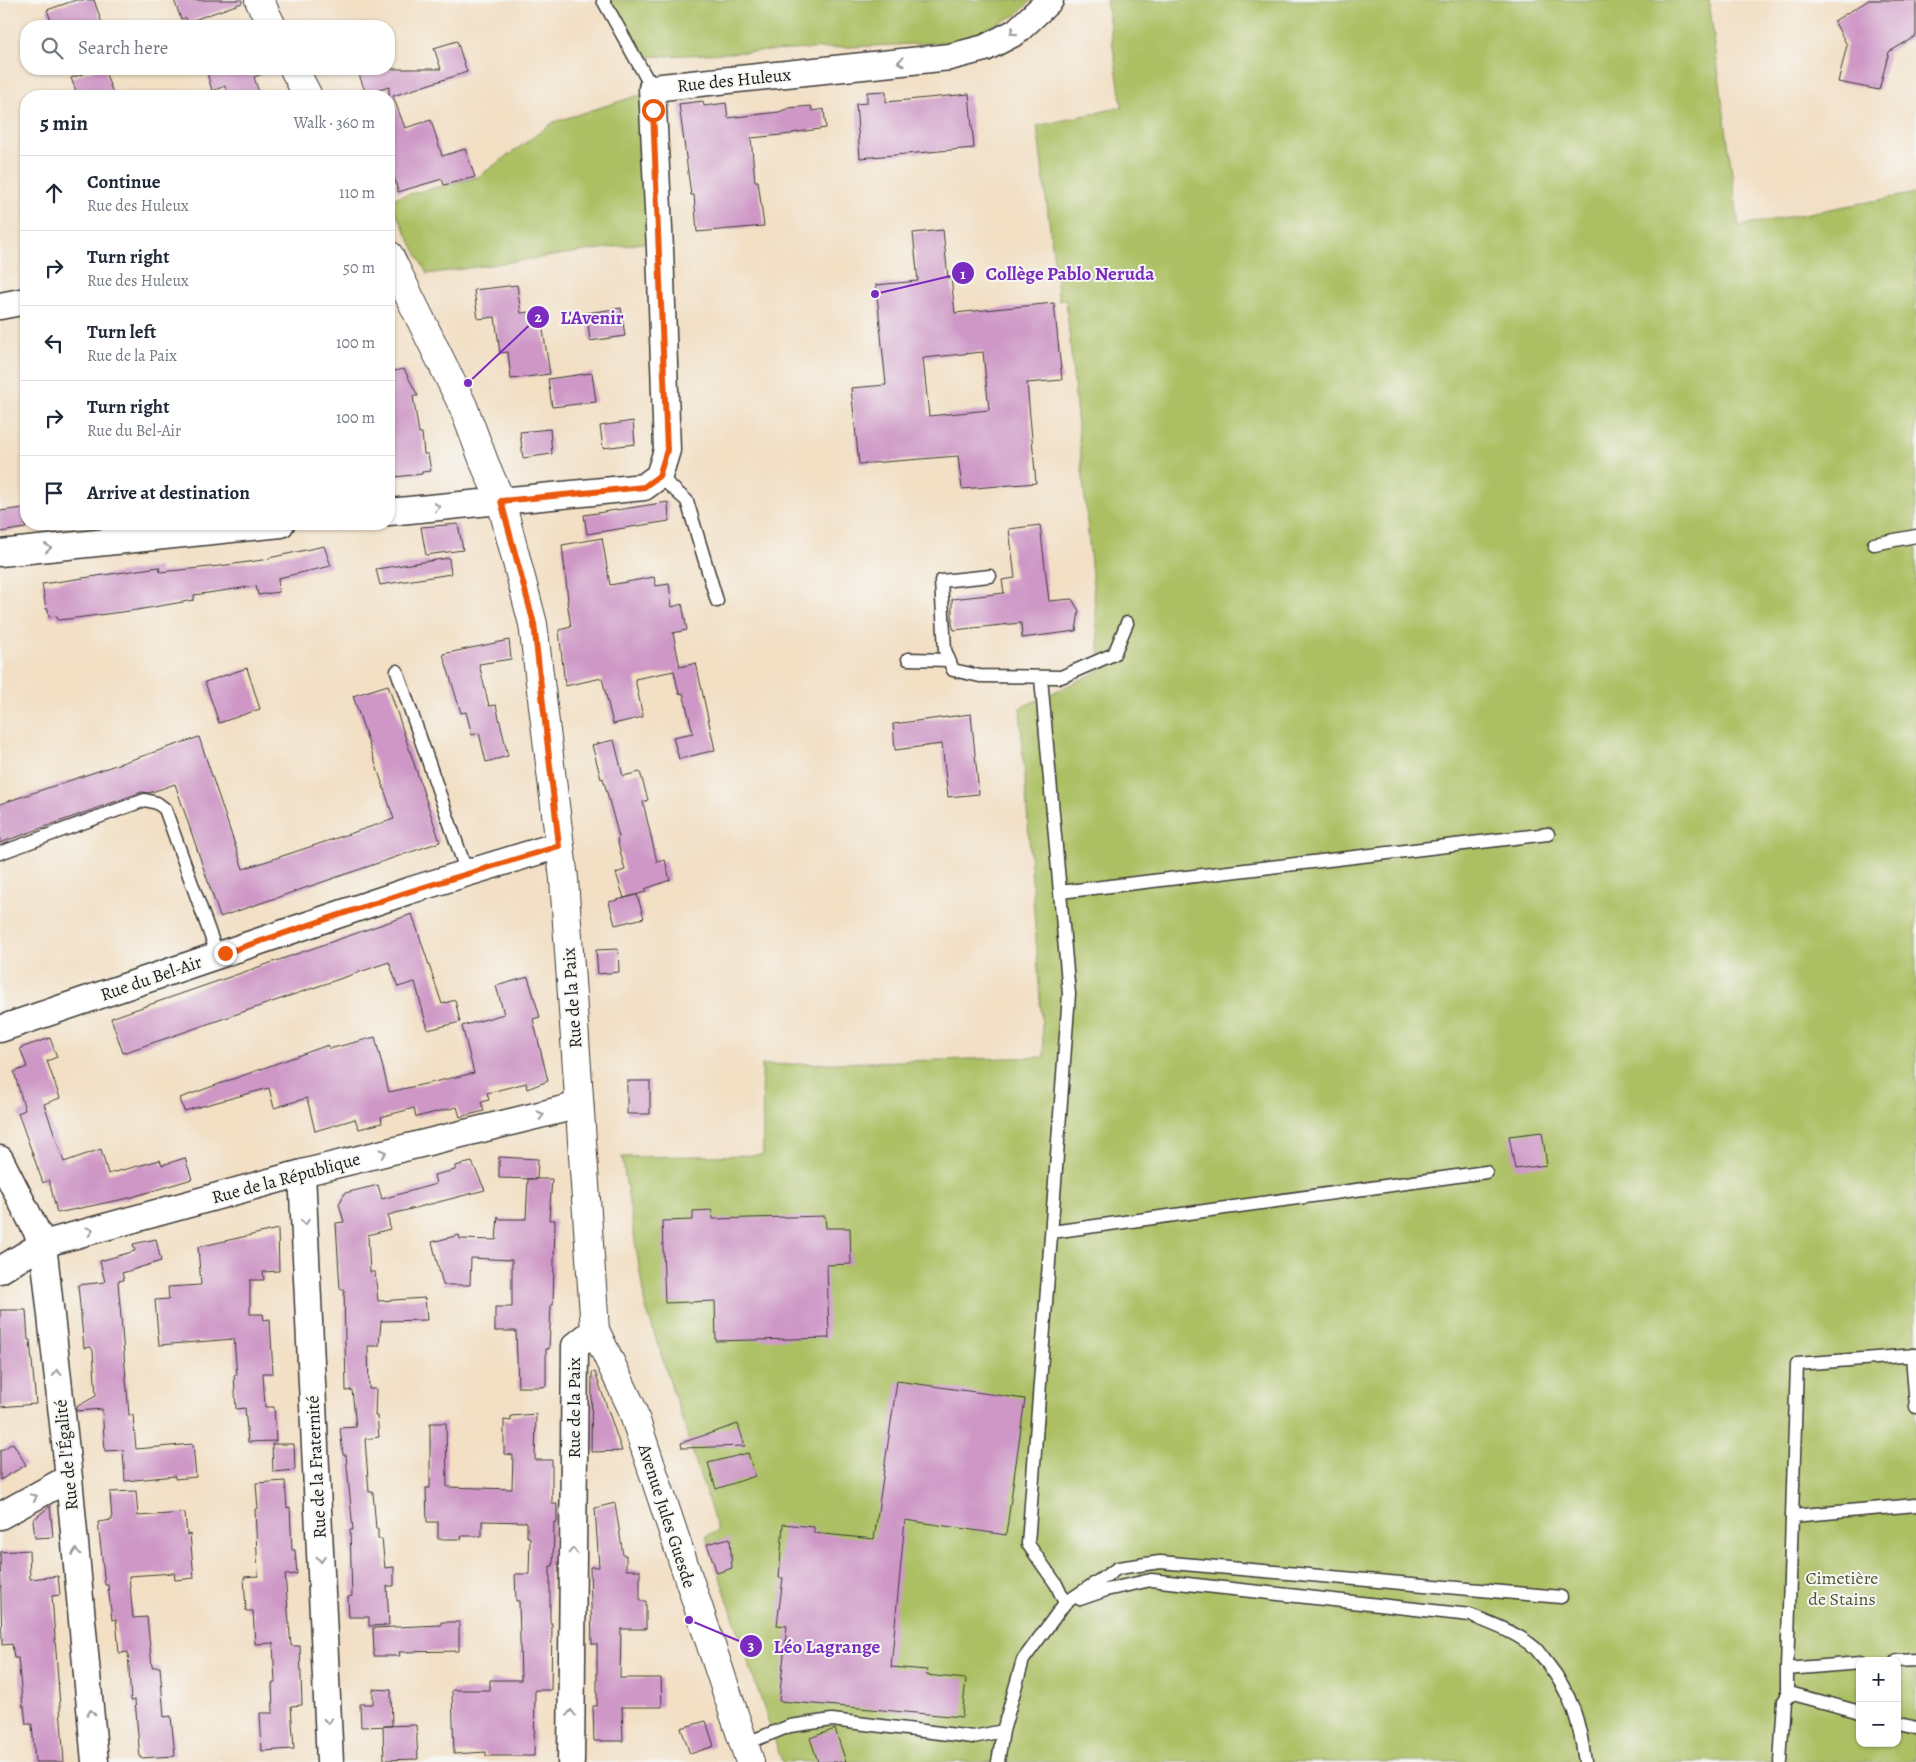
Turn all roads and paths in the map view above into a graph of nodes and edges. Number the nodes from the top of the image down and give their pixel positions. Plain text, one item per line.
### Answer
1 (259, 0) edge
2 (603, 0) edge
3 (1050, 0) edge
4 (269, 20) edge
5 (297, 75) edge
6 (652, 88) junction
7 (305, 90) edge
8 (395, 267) edge
9 (20, 302) edge
10 (0, 306) edge
11 (659, 476) junction
12 (501, 501) junction
13 (395, 511) edge
14 (222, 530) edge
15 (1916, 536) edge
16 (1874, 544) dead end
17 (0, 553) edge
18 (990, 576) dead end
19 (717, 600) dead end
20 (1127, 623) dead end
21 (908, 659) dead end
22 (949, 660) junction
23 (397, 671) dead end
24 (1041, 678) junction
25 (1548, 834) dead end
26 (559, 846) junction
27 (0, 853) edge
28 (467, 873) junction
29 (1060, 892) junction
30 (218, 956) junction
31 (0, 1029) edge
32 (580, 1105) junction
33 (0, 1159) edge
34 (1486, 1172) dead end
35 (302, 1173) junction
36 (1052, 1232) junction
37 (43, 1244) junction
38 (0, 1270) edge
39 (595, 1330) junction
40 (1914, 1355) edge
41 (1916, 1407) edge
42 (68, 1478) junction
43 (1916, 1506) edge
44 (0, 1516) edge
45 (1792, 1516) junction
46 (1561, 1597) dead end
47 (1065, 1603) junction
48 (1916, 1660) edge
49 (1901, 1661) edge
50 (1856, 1664) edge
51 (1787, 1668) junction
52 (1787, 1697) junction
53 (1856, 1711) edge
54 (1901, 1724) edge
55 (1916, 1728) edge
56 (1003, 1731) junction
57 (747, 1753) edge
58 (95, 1762) edge
59 (330, 1762) edge
60 (571, 1762) edge
61 (998, 1762) edge
62 (1585, 1762) edge
63 (1780, 1762) edge

1 - 4 street
2 - 6 lane
3 -> 6 street, Rue des Huleux
5 - 7 street
6 - 11 street, Rue des Huleux
8 - 12 street, Rue de la Paix
9 - 10 street
11 - 12 street
11 - 19 lane
13 -> 12 street
12 - 26 street, Rue de la Paix
17 -> 14 street
15 - 16 lane
18 - 22 lane
20 - 24 lane
21 - 22 lane
22 - 24 lane
23 - 28 lane
24 - 29 lane
25 - 29 lane
26 - 28 street, Rue du Bel-Air
26 - 32 street, Rue de la Paix
27 - 30 lane
28 - 30 street, Rue du Bel-Air
29 - 36 lane
30 - 31 street, Rue du Bel-Air
35 -> 32 street, Rue de la République
32 - 39 street, Rue de la Paix
33 - 37 street, Rue de l'Égalité
34 - 36 lane
37 -> 35 street, Rue de la République
35 -> 59 street, Rue de la Fraternité
36 - 47 lane
37 - 38 street, Rue de la République
42 -> 37 street, Rue de l'Égalité
39 - 57 street, Avenue Jules Guesde
60 -> 39 street, Rue de la Paix
40 - 41 lane
40 - 45 lane
44 -> 42 street
58 -> 42 street, Rue de l'Égalité
43 - 45 lane
45 - 51 lane
46 - 47 lane
47 - 56 lane
47 - 62 lane
48 - 49 lane
50 - 51 lane
51 - 52 lane
52 - 53 lane
52 - 63 lane
54 - 55 lane
56 - 57 lane
56 - 61 lane

